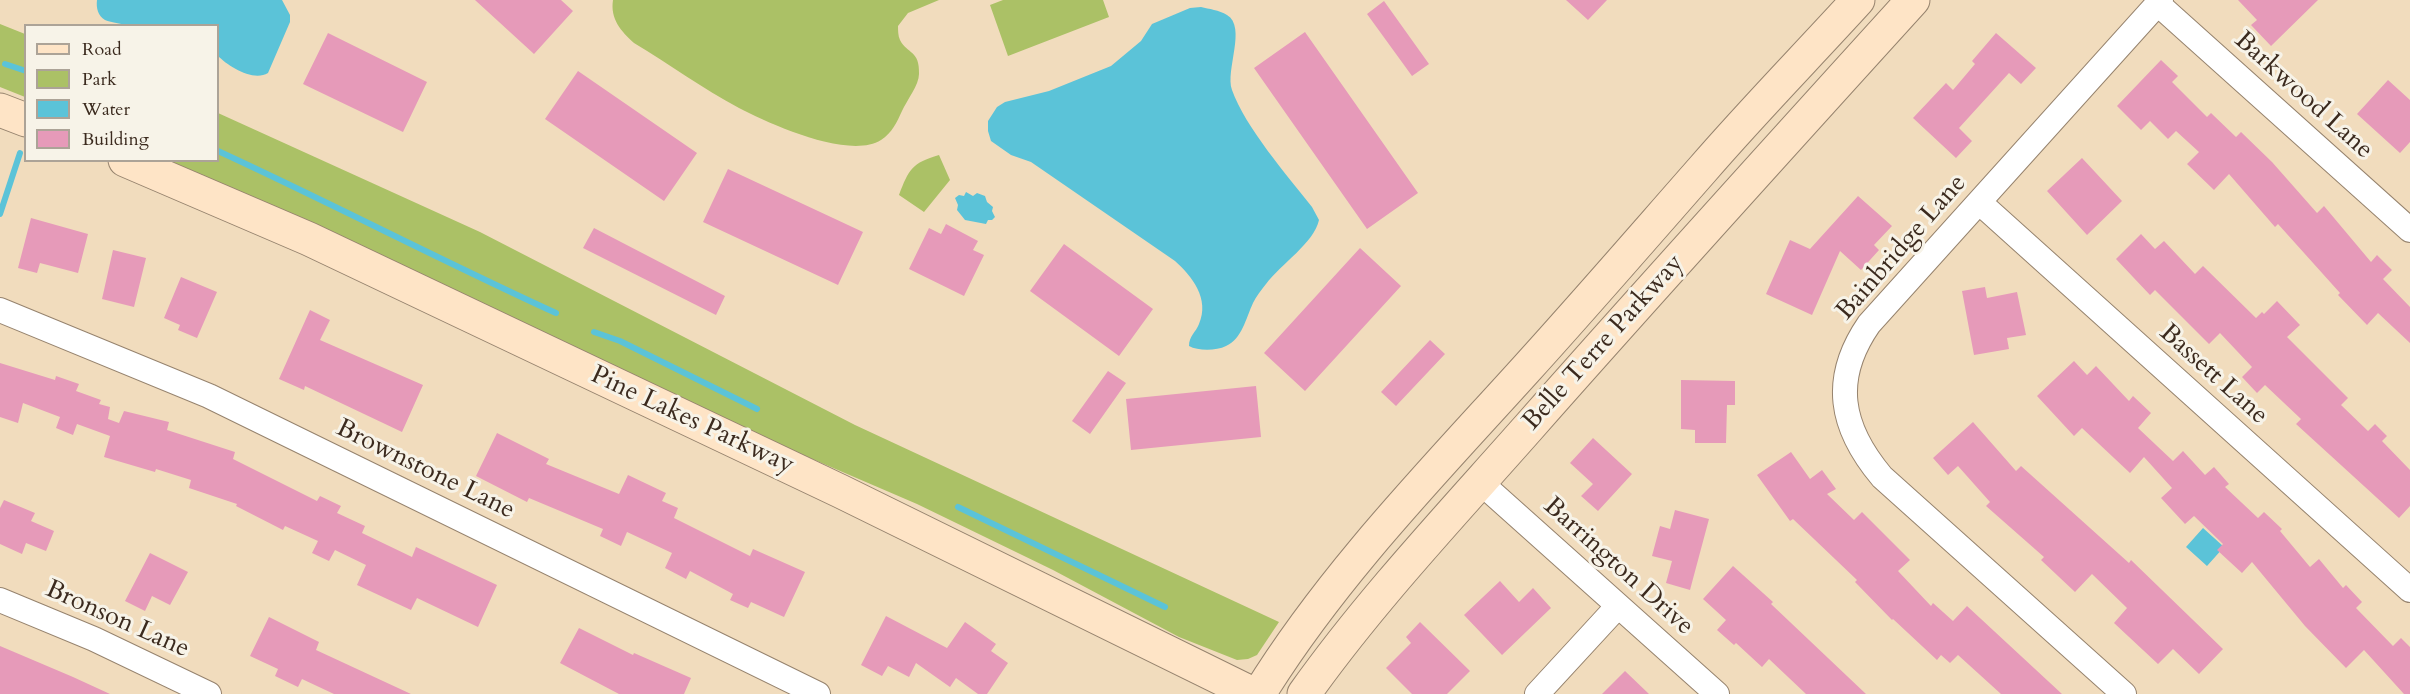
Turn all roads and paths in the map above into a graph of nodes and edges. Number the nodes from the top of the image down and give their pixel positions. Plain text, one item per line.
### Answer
1 (1858, 0) edge
2 (1913, 0) edge
3 (2160, 2) edge
4 (0, 110) edge
5 (24, 119) edge
6 (130, 162) edge
7 (1979, 202) junction
8 (2410, 230) edge
9 (0, 310) edge
10 (1480, 482) junction
11 (2410, 590) edge
12 (0, 600) edge
13 (1618, 606) junction
14 (209, 694) edge
15 (818, 694) edge
16 (1253, 694) edge
17 (1259, 694) edge
18 (1304, 694) edge
19 (1537, 694) edge
20 (1717, 694) edge
21 (2124, 694) edge

1 - 17 main road, Belle Terre Parkway
2 - 10 main road, Belle Terre Parkway
3 - 7 street, Bainbridge Lane
3 - 8 street, Barkwood Lane
4 - 5 main road
6 - 16 main road, Pine Lakes Parkway
7 - 11 street, Bassett Lane
7 - 21 street, Bainbridge Lane
9 - 15 street, Brownstone Lane
10 - 13 street, Barrington Drive
10 - 18 main road, Belle Terre Parkway
12 - 14 street, Bronson Lane
13 - 19 street
13 - 20 street, Barrington Drive

